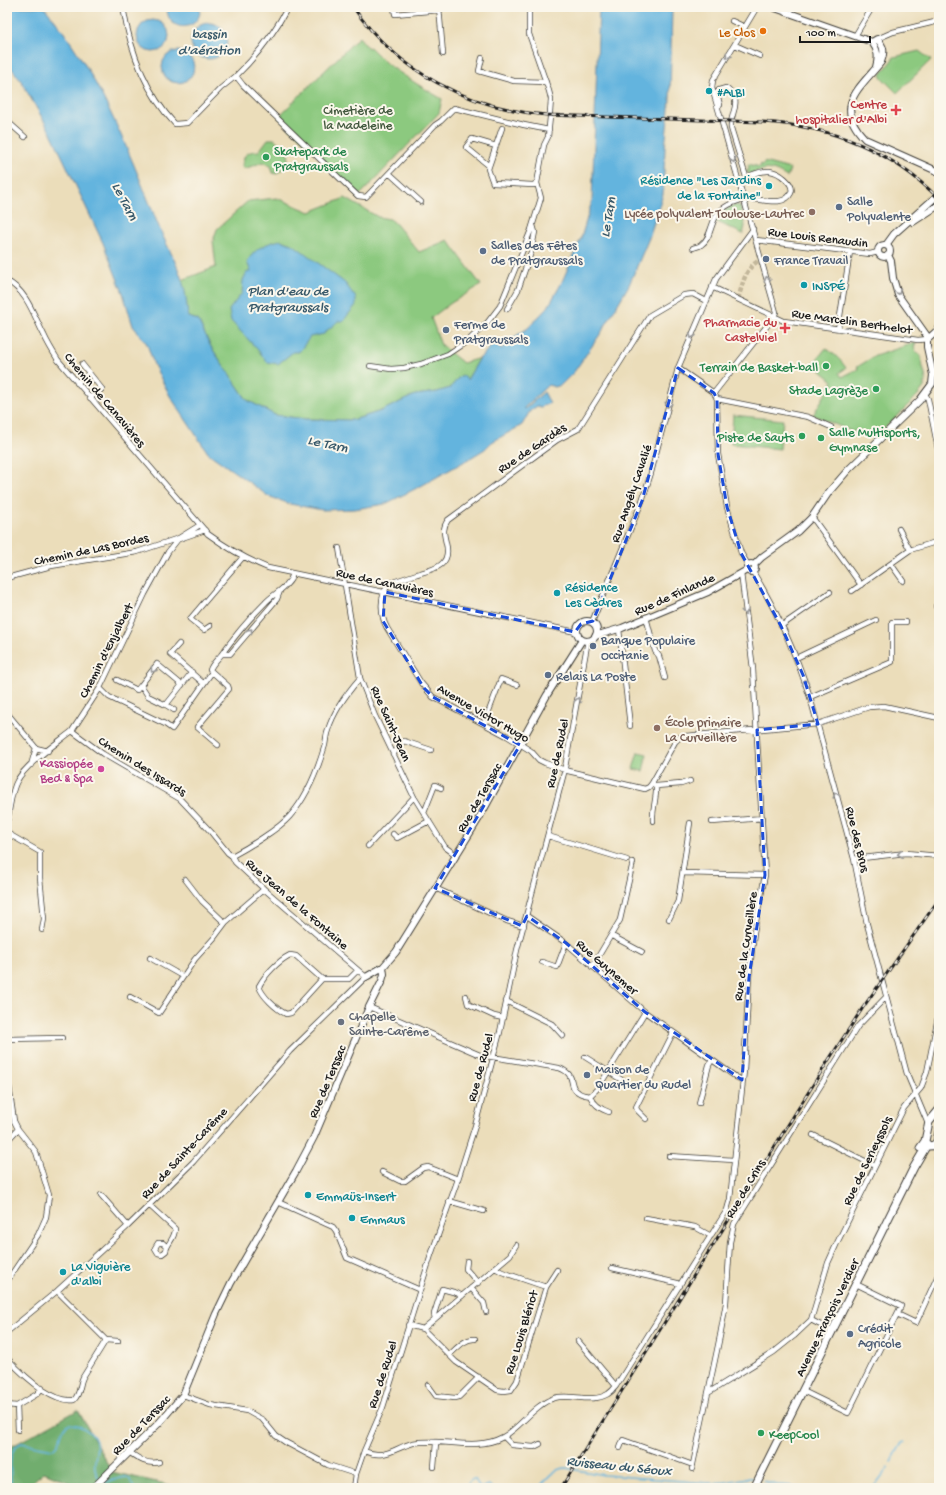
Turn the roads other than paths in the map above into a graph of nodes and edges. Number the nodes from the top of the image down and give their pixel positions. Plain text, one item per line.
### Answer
1 (123, 7) edge
2 (288, 7) edge
3 (394, 7) edge
4 (529, 7) edge
5 (774, 7) edge
6 (869, 7) edge
7 (440, 9) edge
8 (756, 9) edge
9 (787, 9) edge
10 (732, 21) dead end
11 (939, 21) edge
12 (745, 27) junction
13 (855, 36) junction
14 (874, 40) junction
15 (735, 45) junction
16 (878, 53) junction
17 (884, 53) junction
18 (443, 54) dead end
19 (760, 56) dead end
20 (482, 58) dead end
21 (876, 68) junction
22 (236, 76) junction
23 (546, 82) junction
24 (718, 106) junction
25 (7, 121) edge
26 (502, 128) dead end
27 (549, 130) junction
28 (25, 137) dead end
29 (496, 146) junction
30 (488, 165) junction
31 (389, 172) junction
32 (939, 172) edge
33 (538, 183) junction
34 (939, 194) edge
35 (745, 200) junction
36 (421, 202) dead end
37 (939, 204) edge
38 (533, 225) junction
39 (753, 229) junction
40 (898, 231) junction
41 (756, 240) junction
42 (886, 245) junction
43 (693, 248) dead end
44 (850, 252) junction
45 (878, 252) junction
46 (888, 255) junction
47 (7, 281) edge
48 (712, 287) junction
49 (706, 301) junction
50 (507, 309) dead end
51 (774, 317) junction
52 (838, 329) junction
53 (939, 329) edge
54 (928, 340) junction
55 (82, 364) dead end
56 (370, 366) dead end
57 (678, 368) junction
58 (89, 373) junction
59 (936, 375) edge
60 (77, 383) junction
61 (714, 393) junction
62 (925, 394) junction
63 (90, 398) junction
64 (717, 399) junction
65 (831, 427) dead end
66 (939, 454) edge
67 (812, 517) junction
68 (200, 525) junction
69 (899, 529) dead end
70 (205, 530) junction
71 (178, 539) junction
72 (939, 541) edge
73 (340, 548) dead end
74 (910, 550) junction
75 (243, 557) junction
76 (891, 564) junction
77 (750, 568) junction
78 (741, 573) junction
79 (293, 574) junction
80 (7, 578) edge
81 (903, 581) dead end
82 (346, 584) junction
83 (861, 585) junction
84 (280, 591) junction
85 (384, 592) junction
86 (830, 592) dead end
87 (852, 592) dead end
88 (266, 602) junction
89 (939, 602) edge
90 (271, 606) junction
91 (939, 613) edge
92 (646, 617) junction
93 (876, 620) dead end
94 (906, 622) dead end
95 (595, 624) junction
96 (210, 626) dead end
97 (781, 626) junction
98 (619, 628) junction
99 (609, 631) junction
100 (576, 632) junction
101 (595, 636) junction
102 (585, 640) junction
103 (179, 644) dead end
104 (222, 654) junction
105 (796, 658) junction
106 (192, 672) junction
107 (212, 672) junction
108 (360, 678) junction
109 (664, 678) dead end
110 (116, 680) dead end
111 (203, 682) junction
112 (141, 685) junction
113 (182, 685) junction
114 (517, 685) dead end
115 (100, 688) junction
116 (810, 697) junction
117 (166, 705) junction
118 (174, 710) dead end
119 (7, 713) edge
120 (939, 718) edge
121 (484, 724) junction
122 (818, 724) junction
123 (630, 726) dead end
124 (72, 731) junction
125 (756, 731) junction
126 (520, 744) junction
127 (218, 745) dead end
128 (36, 748) junction
129 (431, 750) dead end
130 (48, 751) junction
131 (393, 754) junction
132 (32, 765) junction
133 (567, 770) junction
134 (690, 781) dead end
135 (654, 785) junction
136 (441, 788) dead end
137 (414, 797) junction
138 (424, 813) junction
139 (763, 818) junction
140 (7, 821) edge
141 (429, 821) junction
142 (653, 821) dead end
143 (712, 822) dead end
144 (690, 823) dead end
145 (7, 833) edge
146 (393, 834) dead end
147 (548, 836) junction
148 (368, 846) dead end
149 (456, 855) junction
150 (232, 856) junction
151 (939, 856) edge
152 (854, 859) junction
153 (627, 860) dead end
154 (633, 862) dead end
155 (683, 873) junction
156 (766, 875) junction
157 (185, 879) dead end
158 (435, 888) junction
159 (264, 889) junction
160 (527, 916) junction
161 (669, 919) dead end
162 (225, 923) junction
163 (524, 926) junction
164 (42, 930) dead end
165 (612, 936) junction
166 (566, 944) junction
167 (642, 952) dead end
168 (150, 958) dead end
169 (542, 962) dead end
170 (383, 967) junction
171 (592, 967) junction
172 (358, 970) junction
173 (182, 976) junction
174 (366, 977) junction
175 (322, 979) junction
176 (382, 981) junction
177 (466, 996) dead end
178 (130, 997) dead end
179 (886, 997) junction
180 (506, 1001) junction
181 (369, 1007) junction
182 (644, 1012) junction
183 (939, 1012) edge
184 (503, 1018) junction
185 (673, 1033) junction
186 (563, 1036) dead end
187 (62, 1038) dead end
188 (7, 1039) edge
189 (493, 1057) junction
190 (585, 1057) dead end
191 (712, 1060) junction
192 (608, 1071) junction
193 (7, 1072) edge
194 (742, 1080) junction
195 (625, 1082) dead end
196 (914, 1094) junction
197 (590, 1096) junction
198 (699, 1103) dead end
199 (939, 1110) edge
200 (609, 1112) dead end
201 (646, 1119) dead end
202 (932, 1120) edge
203 (18, 1129) junction
204 (939, 1131) edge
205 (813, 1136) dead end
206 (7, 1141) edge
207 (930, 1144) junction
208 (669, 1156) dead end
209 (734, 1160) junction
210 (875, 1166) junction
211 (939, 1166) edge
212 (382, 1172) dead end
213 (458, 1179) junction
214 (101, 1194) dead end
215 (450, 1201) junction
216 (278, 1202) junction
217 (149, 1205) junction
218 (484, 1211) dead end
219 (646, 1218) dead end
220 (128, 1226) junction
221 (711, 1236) junction
222 (516, 1245) dead end
223 (167, 1247) dead end
224 (467, 1261) dead end
225 (495, 1268) junction
226 (612, 1268) dead end
227 (557, 1270) dead end
228 (939, 1273) edge
229 (7, 1281) edge
230 (478, 1283) junction
231 (856, 1284) junction
232 (680, 1286) junction
233 (546, 1287) junction
234 (471, 1288) junction
235 (420, 1290) junction
236 (57, 1291) junction
237 (462, 1296) junction
238 (486, 1312) dead end
239 (897, 1314) junction
240 (435, 1319) junction
241 (811, 1320) junction
242 (408, 1325) junction
243 (423, 1329) junction
244 (832, 1331) junction
245 (7, 1332) edge
246 (475, 1339) dead end
247 (106, 1340) junction
248 (118, 1341) dead end
249 (578, 1341) dead end
250 (449, 1356) junction
251 (7, 1358) edge
252 (479, 1378) junction
253 (428, 1385) dead end
254 (616, 1386) junction
255 (42, 1388) junction
256 (802, 1391) junction
257 (708, 1393) junction
258 (183, 1395) junction
259 (7, 1405) edge
260 (17, 1406) junction
261 (18, 1430) dead end
262 (504, 1437) junction
263 (436, 1443) junction
264 (540, 1444) dead end
265 (620, 1448) dead end
266 (364, 1451) junction
267 (129, 1452) junction
268 (159, 1462) dead end
269 (434, 1467) dead end
270 (356, 1474) junction
271 (759, 1478) junction
272 (93, 1488) edge
273 (354, 1488) edge
274 (755, 1488) edge
275 (759, 1488) edge

1 - 22 street
2 - 22 street
3 - 7 street
4 - 23 street
5 - 9 street
6 - 13 street
7 - 18 street
8 - 12 street
9 - 13 street
10 - 12 street
11 - 14 street
12 - 15 street
13 - 14 street
14 - 16 street
14 - 17 street
15 - 19 street
15 -> 24 street
16 - 17 street
16 - 21 street
17 - 21 street
20 - 23 street
21 - 32 street
22 - 31 street
23 - 27 street
24 -> 35 street
24 - 35 street
25 - 28 street
26 - 29 street
27 - 31 street
27 - 33 street
29 - 30 street
29 - 30 street
30 - 33 street
31 - 36 street
33 - 38 street
34 - 40 street
35 - 39 street
35 - 43 street
37 - 40 street
38 - 50 street
38 - 56 street
39 - 41 street
39 - 48 street, Rue Angély Cavalié
40 - 42 street
41 - 44 street, Rue Louis Renaudin
51 -> 41 street
42 - 45 street
42 - 46 street
44 - 45 street, Rue Louis Renaudin
44 - 52 street
45 - 46 street
46 -> 54 street
47 - 60 street, Chemin de Canavières
48 - 49 street, Rue Angély Cavalié
48 - 51 street, Rue Marcelin Berthelot
49 -> 57 street, Rue Angély Cavalié
49 - 85 street, Rue de Gardès
51 - 52 street, Rue Marcelin Berthelot
51 - 61 street
52 - 54 street, Rue Marcelin Berthelot
53 - 54 street
54 - 59 street, Rue de Finlande
55 - 58 street
57 - 61 street
57 -> 95 street, Rue Angély Cavalié
58 - 60 street
58 - 63 street
59 - 62 street, Rue de Finlande
60 - 63 street, Chemin de Canavières
61 - 64 street
62 - 66 street
62 - 67 street, Rue de Finlande
63 - 68 street, Chemin de Canavières
64 - 65 street
64 - 77 street, Rue des Brus
67 - 77 street, Rue de Finlande
67 - 83 street
68 - 70 street, Rue de Canavières
68 - 71 street, Chemin d'Enjalbert
69 - 74 street
70 - 71 street
70 - 75 street, Rue de Canavières
71 - 80 street, Chemin de Las Bordes
71 - 115 street, Chemin d'Enjalbert
72 - 74 street
73 - 82 street, Rue Saint-Jean
74 - 76 street
75 - 79 street, Rue de Canavières
75 - 96 street
76 - 81 street
76 - 83 street
77 - 78 street, Rue de Finlande
77 - 97 street, Rue des Brus
78 - 92 street, Rue de Finlande
78 -> 125 street, Rue de la Curveillère
79 - 82 street, Rue de Canavières
79 - 84 street
82 - 85 street, Rue de Canavières
82 - 108 street, Rue Saint-Jean
83 - 87 street
84 - 88 street
84 - 90 street
85 - 100 street, Rue de Canavières
85 - 121 street, Avenue Victor Hugo
86 - 97 street
88 - 90 street
88 - 104 street
89 - 91 street
104 -> 90 street
92 - 98 street, Rue de Finlande
92 - 109 street
93 - 105 street
94 - 116 street
95 - 99 street
95 - 100 street
95 - 101 street
97 - 105 street, Rue des Brus
98 - 99 street, Rue de Finlande
98 - 123 street
99 - 101 street, Rue de Finlande
100 - 102 street
101 - 102 street
102 - 126 street, Rue de Terssac
133 -> 102 street, Rue de Rudel
103 - 106 street
104 - 107 street
116 -> 105 street, Rue des Brus
106 - 111 street
106 - 113 street
107 - 111 street
107 - 127 street
108 - 131 street, Rue Saint-Jean
108 - 150 street, Rue Jean de la Fontaine
110 - 112 street
111 - 115 street
113 -> 112 street
112 - 117 street
113 - 117 street
114 - 121 street
115 - 124 street, Chemin d'Enjalbert
116 - 122 street, Rue des Brus
117 - 118 street
119 - 128 street
120 - 122 street
121 - 126 street, Avenue Victor Hugo
122 - 125 street
152 -> 122 street, Rue des Brus
124 - 130 street, Chemin d'Enjalbert
124 - 150 street, Chemin des Issards
125 - 135 street
125 - 139 street, Rue de la Curveillère
126 - 133 street, Avenue Victor Hugo
126 - 149 street, Rue de Terssac
128 - 130 street
128 - 132 street
129 - 131 street
130 - 132 street, Chemin d'Enjalbert
131 - 137 street, Rue Saint-Jean
132 - 140 street, Chemin d'Enjalbert
133 - 135 street, Avenue Victor Hugo
133 - 147 street, Rue de Rudel
134 - 135 street, Avenue Victor Hugo
135 - 142 street
136 - 138 street
137 - 138 street, Rue Saint-Jean
137 - 148 street
138 - 141 street, Rue Saint-Jean
139 - 143 street
139 - 156 street, Rue de la Curveillère
141 - 146 street
141 - 149 street, Rue Saint-Jean
144 - 155 street
145 - 164 street
147 - 153 street
147 - 160 street, Rue de Rudel
149 - 158 street, Rue de Terssac
150 - 159 street, Rue Jean de la Fontaine
151 -> 152 street
152 - 179 street, Rue des Brus
154 - 165 street
155 - 156 street
155 - 161 street
156 - 194 street, Rue de la Curveillère
157 - 162 street
158 -> 163 street
158 - 170 street, Rue de Terssac
159 - 162 street
159 - 172 street, Rue Jean de la Fontaine
160 - 163 street, Rue de Rudel
160 - 166 street, Rue Guynemer
162 - 173 street
163 - 180 street, Rue de Rudel
165 - 167 street
165 - 171 street
166 - 169 street
166 - 171 street, Rue Guynemer
168 - 173 street
170 - 174 street
170 - 176 street, Rue de Terssac
171 - 182 street, Rue Guynemer
172 - 174 street, Rue Jean de la Fontaine
172 - 175 street
173 - 178 street
174 - 176 street, Rue Jean de la Fontaine
174 - 217 street, Rue de Sainte-Carême
175 - 175 street
176 - 181 street, Rue de Terssac
177 - 184 street
179 - 196 street, Rue des Brus
179 - 257 street, Rue de Crins
180 - 184 street, Rue de Rudel
180 - 186 street
181 - 189 street
181 - 216 street, Rue de Terssac
182 - 185 street, Rue Guynemer
182 - 192 street
183 - 196 street, Rue de Serieyssols
184 - 189 street, Rue de Rudel
185 - 191 street, Rue Guynemer
185 - 201 street
187 - 188 street
189 - 197 street
189 - 213 street, Rue de Rudel
190 - 192 street
191 - 194 street, Rue Guynemer
191 - 198 street
192 - 195 street
192 - 197 street
193 - 203 street
194 - 209 street, Rue de la Curveillère
196 - 202 street, Rue des Brus
196 - 210 street, Rue de Serieyssols
197 - 200 street
199 - 202 main road
202 - 207 main road
203 - 206 street
203 - 229 street
204 - 207 main road
205 - 210 street
207 - 211 street
207 - 231 main road, Avenue François Verdier
208 - 209 street
209 - 221 street, Rue de la Curveillère
210 - 241 street, Rue de Serieyssols
212 - 213 street
213 - 215 street, Rue de Rudel
214 - 220 street
215 - 218 street
215 - 235 street, Rue de Rudel
216 - 235 street
216 - 258 street, Rue de Terssac
217 - 220 street, Rue de Sainte-Carême
217 - 223 street
219 - 221 street
220 - 236 street, Rue de Sainte-Carême
221 - 232 street, Rue de la Curveillère
222 - 225 street
224 - 230 street
225 - 230 street
225 - 233 street
226 - 232 street
227 - 233 street, Rue Louis Blériot
228 - 239 street
230 - 234 street
231 - 239 street
231 - 244 main road, Avenue François Verdier
232 - 254 street, Rue de la Curveillère
233 - 252 street, Rue Louis Blériot
234 - 237 street
234 - 238 street
235 - 242 street, Rue de Rudel
236 - 245 street, Rue de Sainte-Carême
236 - 247 street
237 - 240 street
237 - 240 street
239 - 256 street
240 - 243 street
241 - 244 street
241 - 257 street, Rue de Serieyssols
242 - 243 street
242 - 266 street, Rue de Rudel
243 - 250 street, Rue Louis Blériot
244 - 256 main road, Avenue François Verdier
246 - 250 street
247 - 248 street
247 - 255 street
249 - 254 street
250 - 252 street, Rue Louis Blériot
251 - 255 street
252 - 253 street
254 - 262 street
255 - 260 street
256 - 271 main road, Avenue François Verdier
257 - 265 street, Rue de Crins
258 - 267 street, Rue de Terssac
258 - 270 street
259 - 260 street
260 - 261 street
262 - 263 street
262 - 264 street
263 - 266 street
263 - 269 street
266 - 270 street, Rue de Rudel
267 - 268 street
267 - 272 street, Rue de Terssac
270 - 273 street, Rue de Rudel
271 - 274 main road, Avenue François Verdier
271 - 275 main road, Avenue François Verdier

